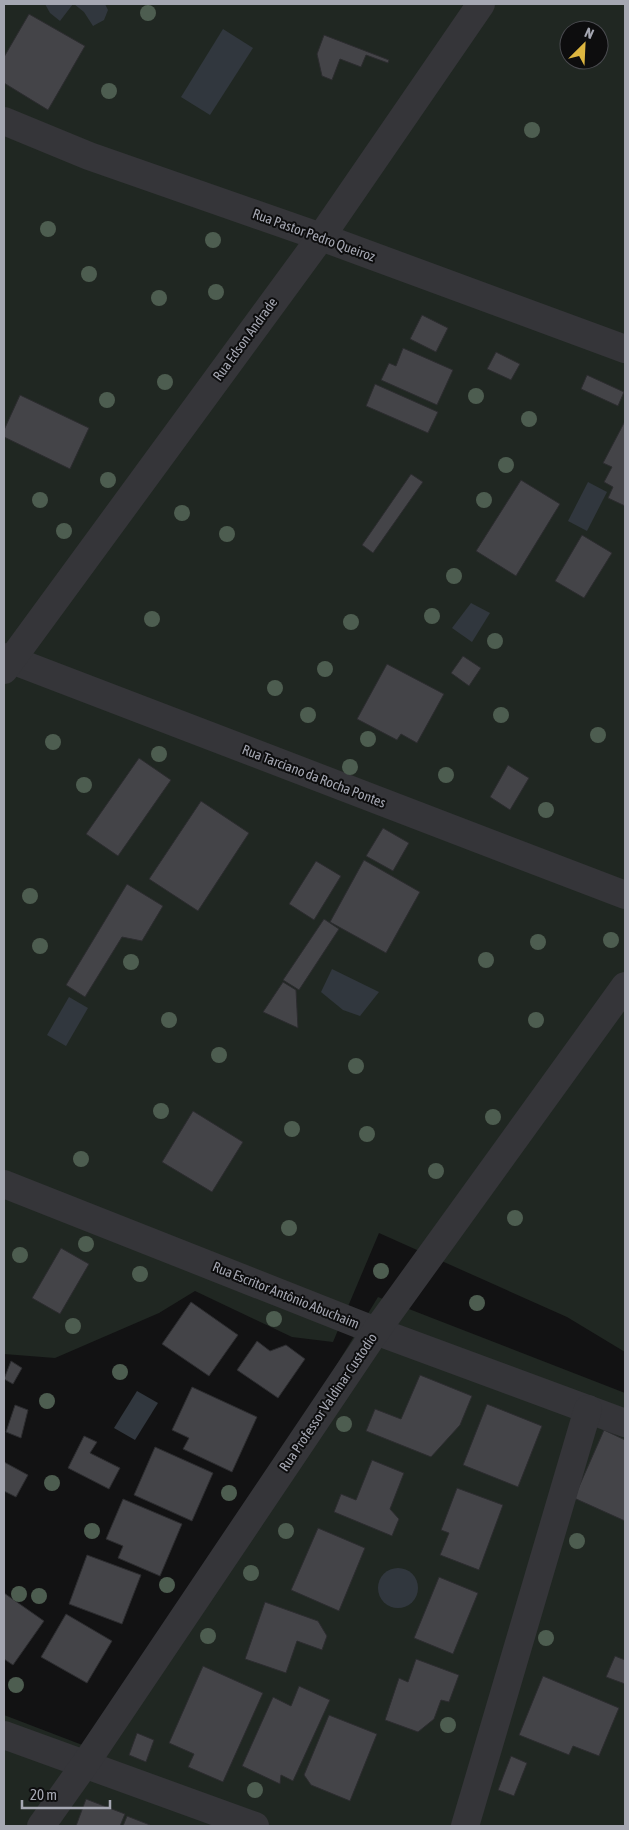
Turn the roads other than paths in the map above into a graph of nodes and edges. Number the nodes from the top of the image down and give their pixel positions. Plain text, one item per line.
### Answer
1 (481, 4) edge
2 (4, 121) edge
3 (321, 237) junction
4 (625, 349) edge
5 (6, 662) edge
6 (625, 894) edge
7 (625, 986) edge
8 (4, 1184) edge
9 (376, 1331) junction
10 (588, 1409) junction
11 (625, 1423) edge
12 (4, 1735) edge
13 (85, 1764) junction
14 (41, 1826) edge
15 (255, 1826) edge
16 (465, 1826) edge

1 - 3 street, Rua Edson Andrade
2 - 3 street, Rua Pastor Pedro Queiroz
3 - 4 street, Rua Pastor Pedro Queiroz
3 - 5 street, Rua Edson Andrade
5 - 6 street, Rua Tarciano da Rocha Pontes
7 - 9 street, Rua Professor Valdinar Custodio
8 - 9 street, Rua Escritor Antônio Abuchaim
9 - 10 street, Rua Escritor Antônio Abuchaim
9 - 13 street, Rua Professor Valdinar Custodio
10 - 11 street, Rua Escritor Antônio Abuchaim
10 - 16 street
12 - 13 street
13 - 14 street, Rua Professor Valdinar Custodio
13 - 15 street

